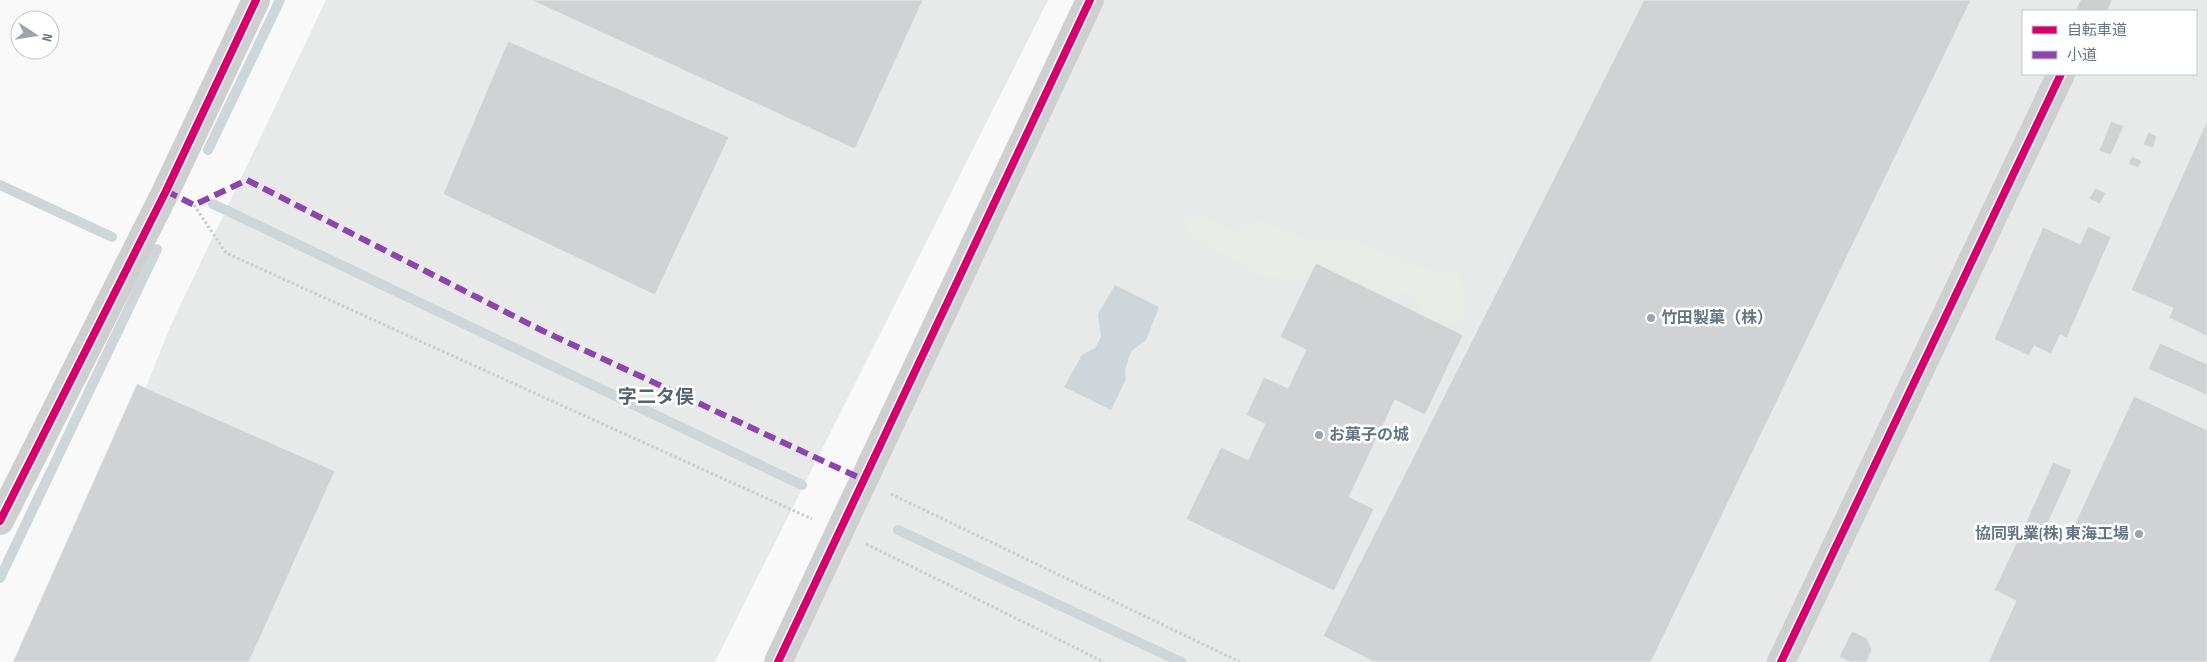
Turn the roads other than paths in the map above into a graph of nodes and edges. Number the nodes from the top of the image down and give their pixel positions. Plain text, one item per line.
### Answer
1 (256, 0) edge
2 (1090, 0) edge
3 (2061, 75) edge
4 (0, 521) edge
5 (778, 662) edge
6 (1781, 662) edge

1 - 4 street
2 - 5 street
3 - 6 street

